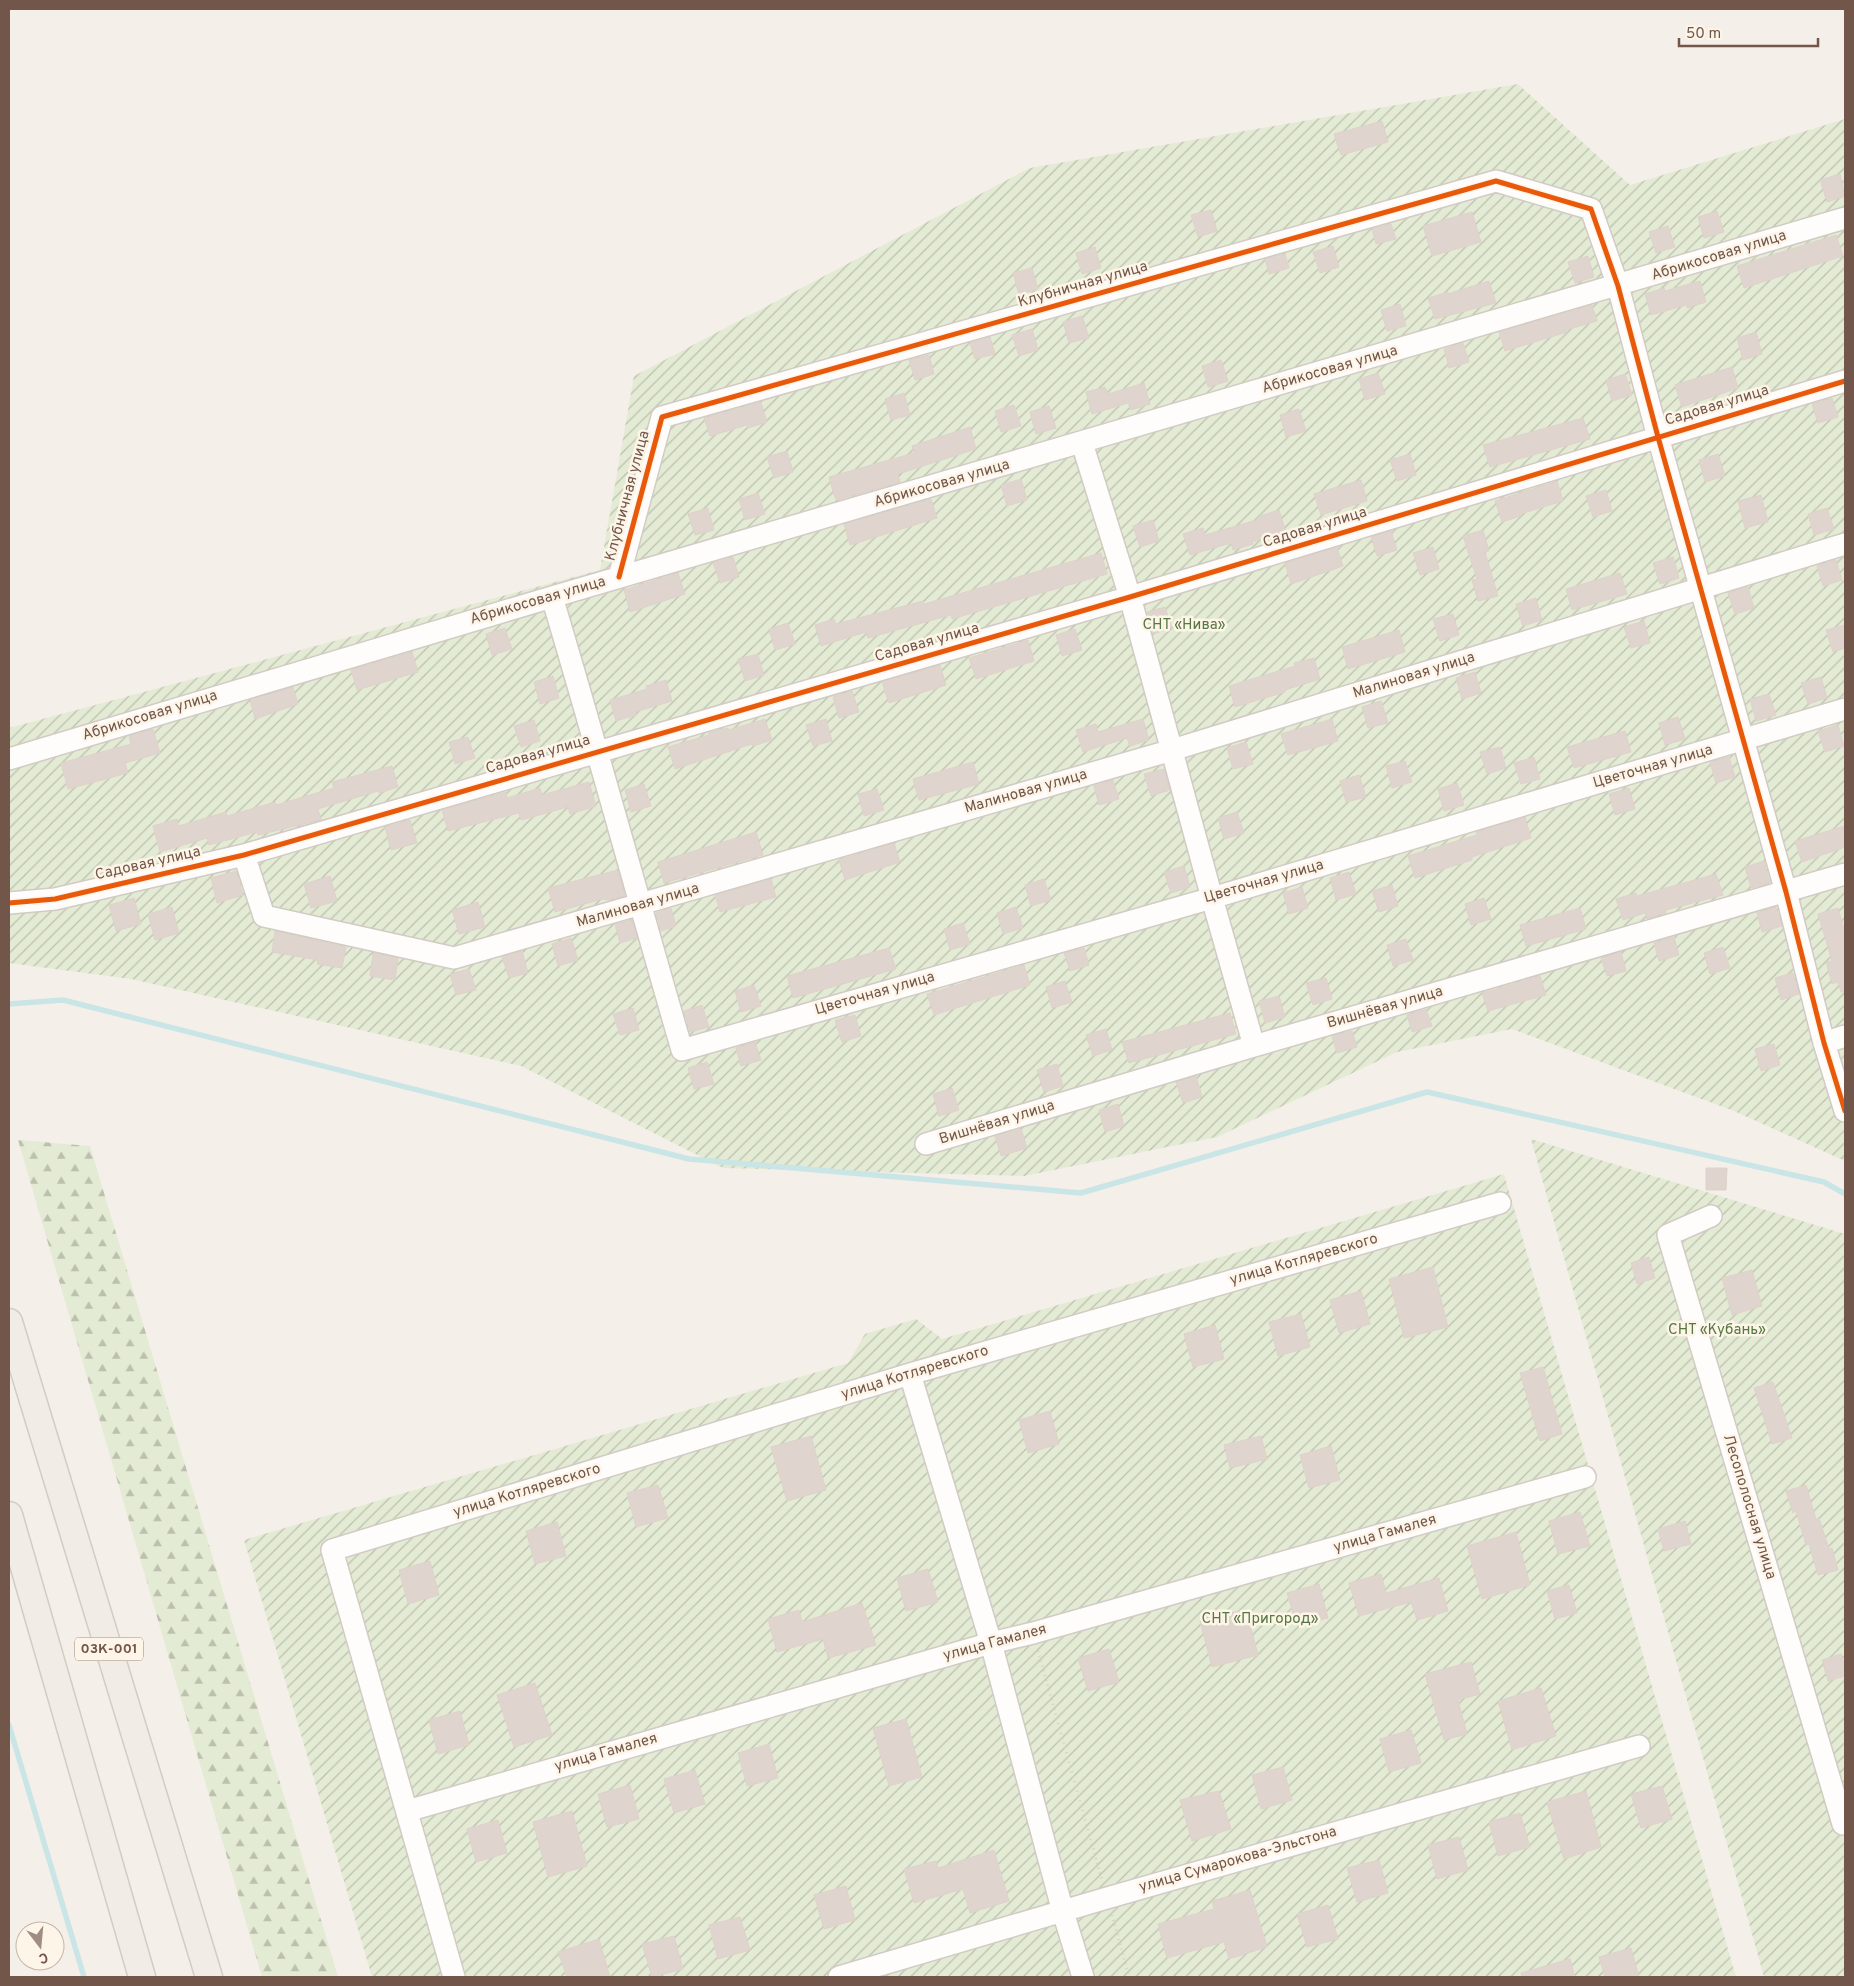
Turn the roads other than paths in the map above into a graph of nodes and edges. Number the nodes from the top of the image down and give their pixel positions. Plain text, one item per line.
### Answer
1 (1845, 218) edge
2 (1618, 286) junction
3 (1845, 381) edge
4 (1658, 437) junction
5 (1082, 443) junction
6 (1845, 544) edge
7 (620, 577) junction
8 (1701, 588) junction
9 (552, 597) junction
10 (1130, 597) junction
11 (1845, 709) edge
12 (1744, 740) junction
13 (1172, 750) junction
14 (598, 751) junction
15 (9, 759) edge
16 (244, 855) junction
17 (1845, 874) edge
18 (1786, 892) junction
19 (1212, 898) junction
20 (10, 899) edge
21 (640, 906) junction
22 (1845, 1036) edge
23 (1824, 1043) junction
24 (1254, 1046) junction
25 (1845, 1111) edge
26 (926, 1144) dead end
27 (1500, 1203) dead end
28 (1711, 1216) dead end
29 (9, 1322) edge
30 (910, 1374) junction
31 (1585, 1477) dead end
32 (9, 1515) edge
33 (991, 1643) junction
34 (1639, 1746) dead end
35 (407, 1811) junction
36 (1844, 1823) edge
37 (1063, 1912) junction
38 (142, 1977) edge
39 (209, 1977) edge
40 (454, 1977) edge
41 (839, 1977) edge
42 (1083, 1977) edge

1 - 2 street, Абрикосовая улица
2 - 4 street
2 - 5 street, Абрикосовая улица
2 - 7 street, Клубничная улица
3 - 4 street, Садовая улица
4 - 8 street
4 - 10 street, Садовая улица
5 - 7 street, Абрикосовая улица
5 - 10 street
6 - 8 street, Малиновая улица
7 - 9 street, Абрикосовая улица
8 - 12 street
8 - 13 street, Малиновая улица
9 - 14 street
9 - 15 street, Абрикосовая улица
10 - 13 street
10 - 14 street, Садовая улица
11 - 12 street, Цветочная улица
12 - 18 street
12 - 19 street, Цветочная улица
13 - 19 street
13 - 21 street, Малиновая улица
14 - 16 street, Садовая улица
14 - 21 street
16 - 20 street, Садовая улица
16 - 21 street, Малиновая улица
17 - 18 street, Вишнёвая улица
18 - 23 street
18 - 24 street, Вишнёвая улица
19 - 21 street, Цветочная улица
19 - 24 street
22 - 23 street
23 - 25 street
24 - 26 street, Вишнёвая улица
27 - 30 street, улица Котляревского
28 - 36 street, Лесополосная улица
29 - 39 main road, 03К-001
30 - 33 street
30 - 35 street, улица Котляревского
31 - 33 street, улица Гамалея
32 - 38 main road
33 - 35 street, улица Гамалея
33 - 37 street
34 - 37 street, улица Сумарокова-Эльстона
35 - 40 street
37 - 41 street, улица Сумарокова-Эльстона
37 - 42 street

